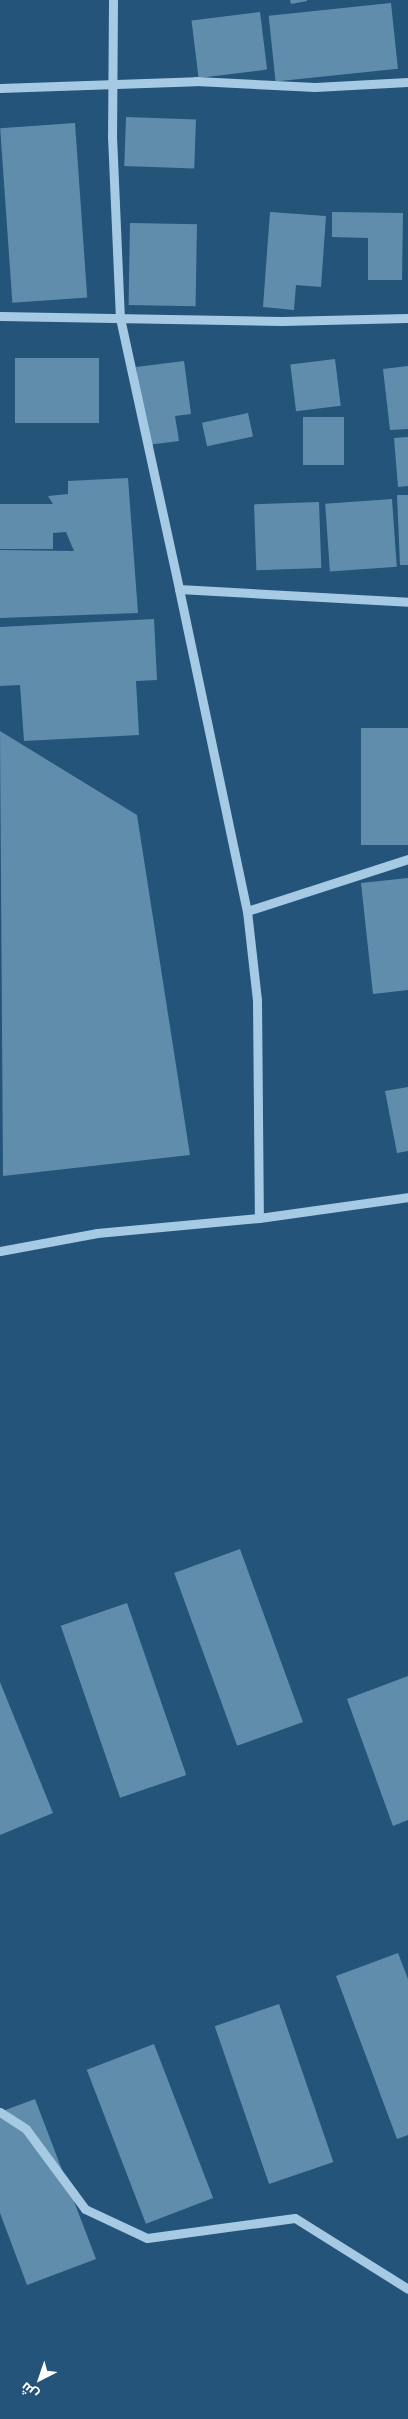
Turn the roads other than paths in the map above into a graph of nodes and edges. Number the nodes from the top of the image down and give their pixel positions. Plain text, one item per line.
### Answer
1 (113, 0) edge
2 (111, 82) junction
3 (408, 82) edge
4 (0, 88) edge
5 (0, 316) edge
6 (120, 318) junction
7 (408, 318) edge
8 (179, 589) junction
9 (408, 602) edge
10 (408, 859) edge
11 (247, 911) junction
12 (408, 1197) edge
13 (260, 1218) junction
14 (0, 1251) edge
15 (0, 2112) edge
16 (408, 2289) edge

1 - 2 street
2 - 3 street
2 - 4 street
2 - 6 street
5 - 6 street
6 - 7 street
6 - 8 street
8 - 9 street
8 - 11 street
10 - 11 street
11 - 13 street
12 - 13 street
13 - 14 street
15 - 16 street

